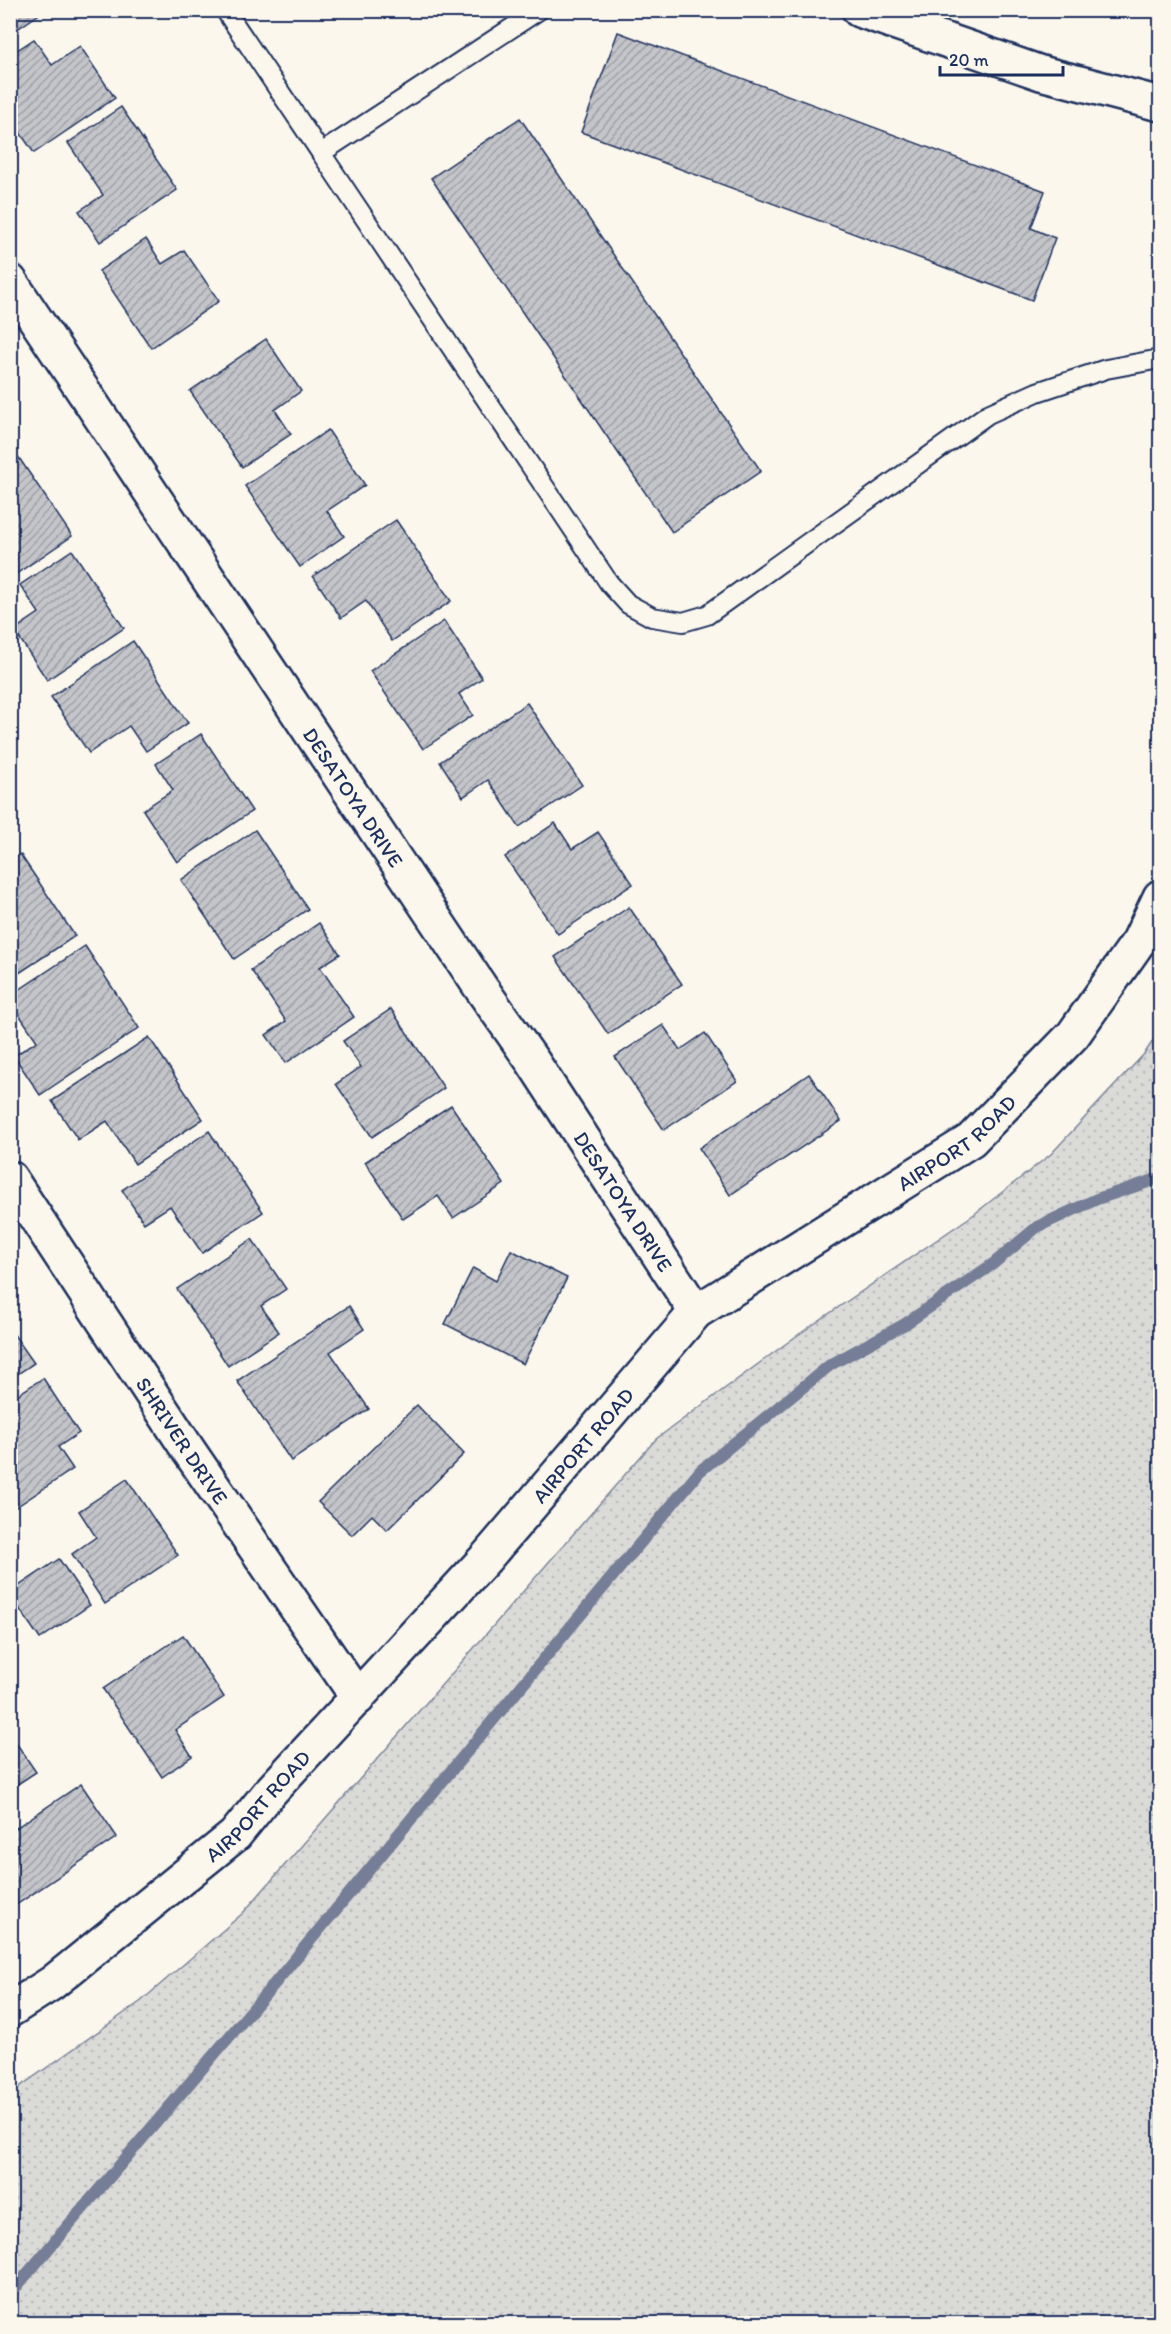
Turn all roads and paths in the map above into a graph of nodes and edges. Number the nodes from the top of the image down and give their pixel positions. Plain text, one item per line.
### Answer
1 (225, 10) edge
2 (539, 10) edge
3 (859, 10) edge
4 (1161, 104) edge
5 (321, 153) junction
6 (10, 281) edge
7 (1161, 359) edge
8 (1161, 897) edge
9 (10, 1178) edge
10 (696, 1312) junction
11 (358, 1698) junction
12 (10, 2010) edge

1 - 5 lane
2 - 5 lane
3 - 4 street
5 - 7 lane
6 - 10 street, DESATOYA DRIVE
8 - 10 street, AIRPORT ROAD
9 - 11 street, SHRIVER DRIVE
10 - 11 street, AIRPORT ROAD
11 - 12 street, AIRPORT ROAD

